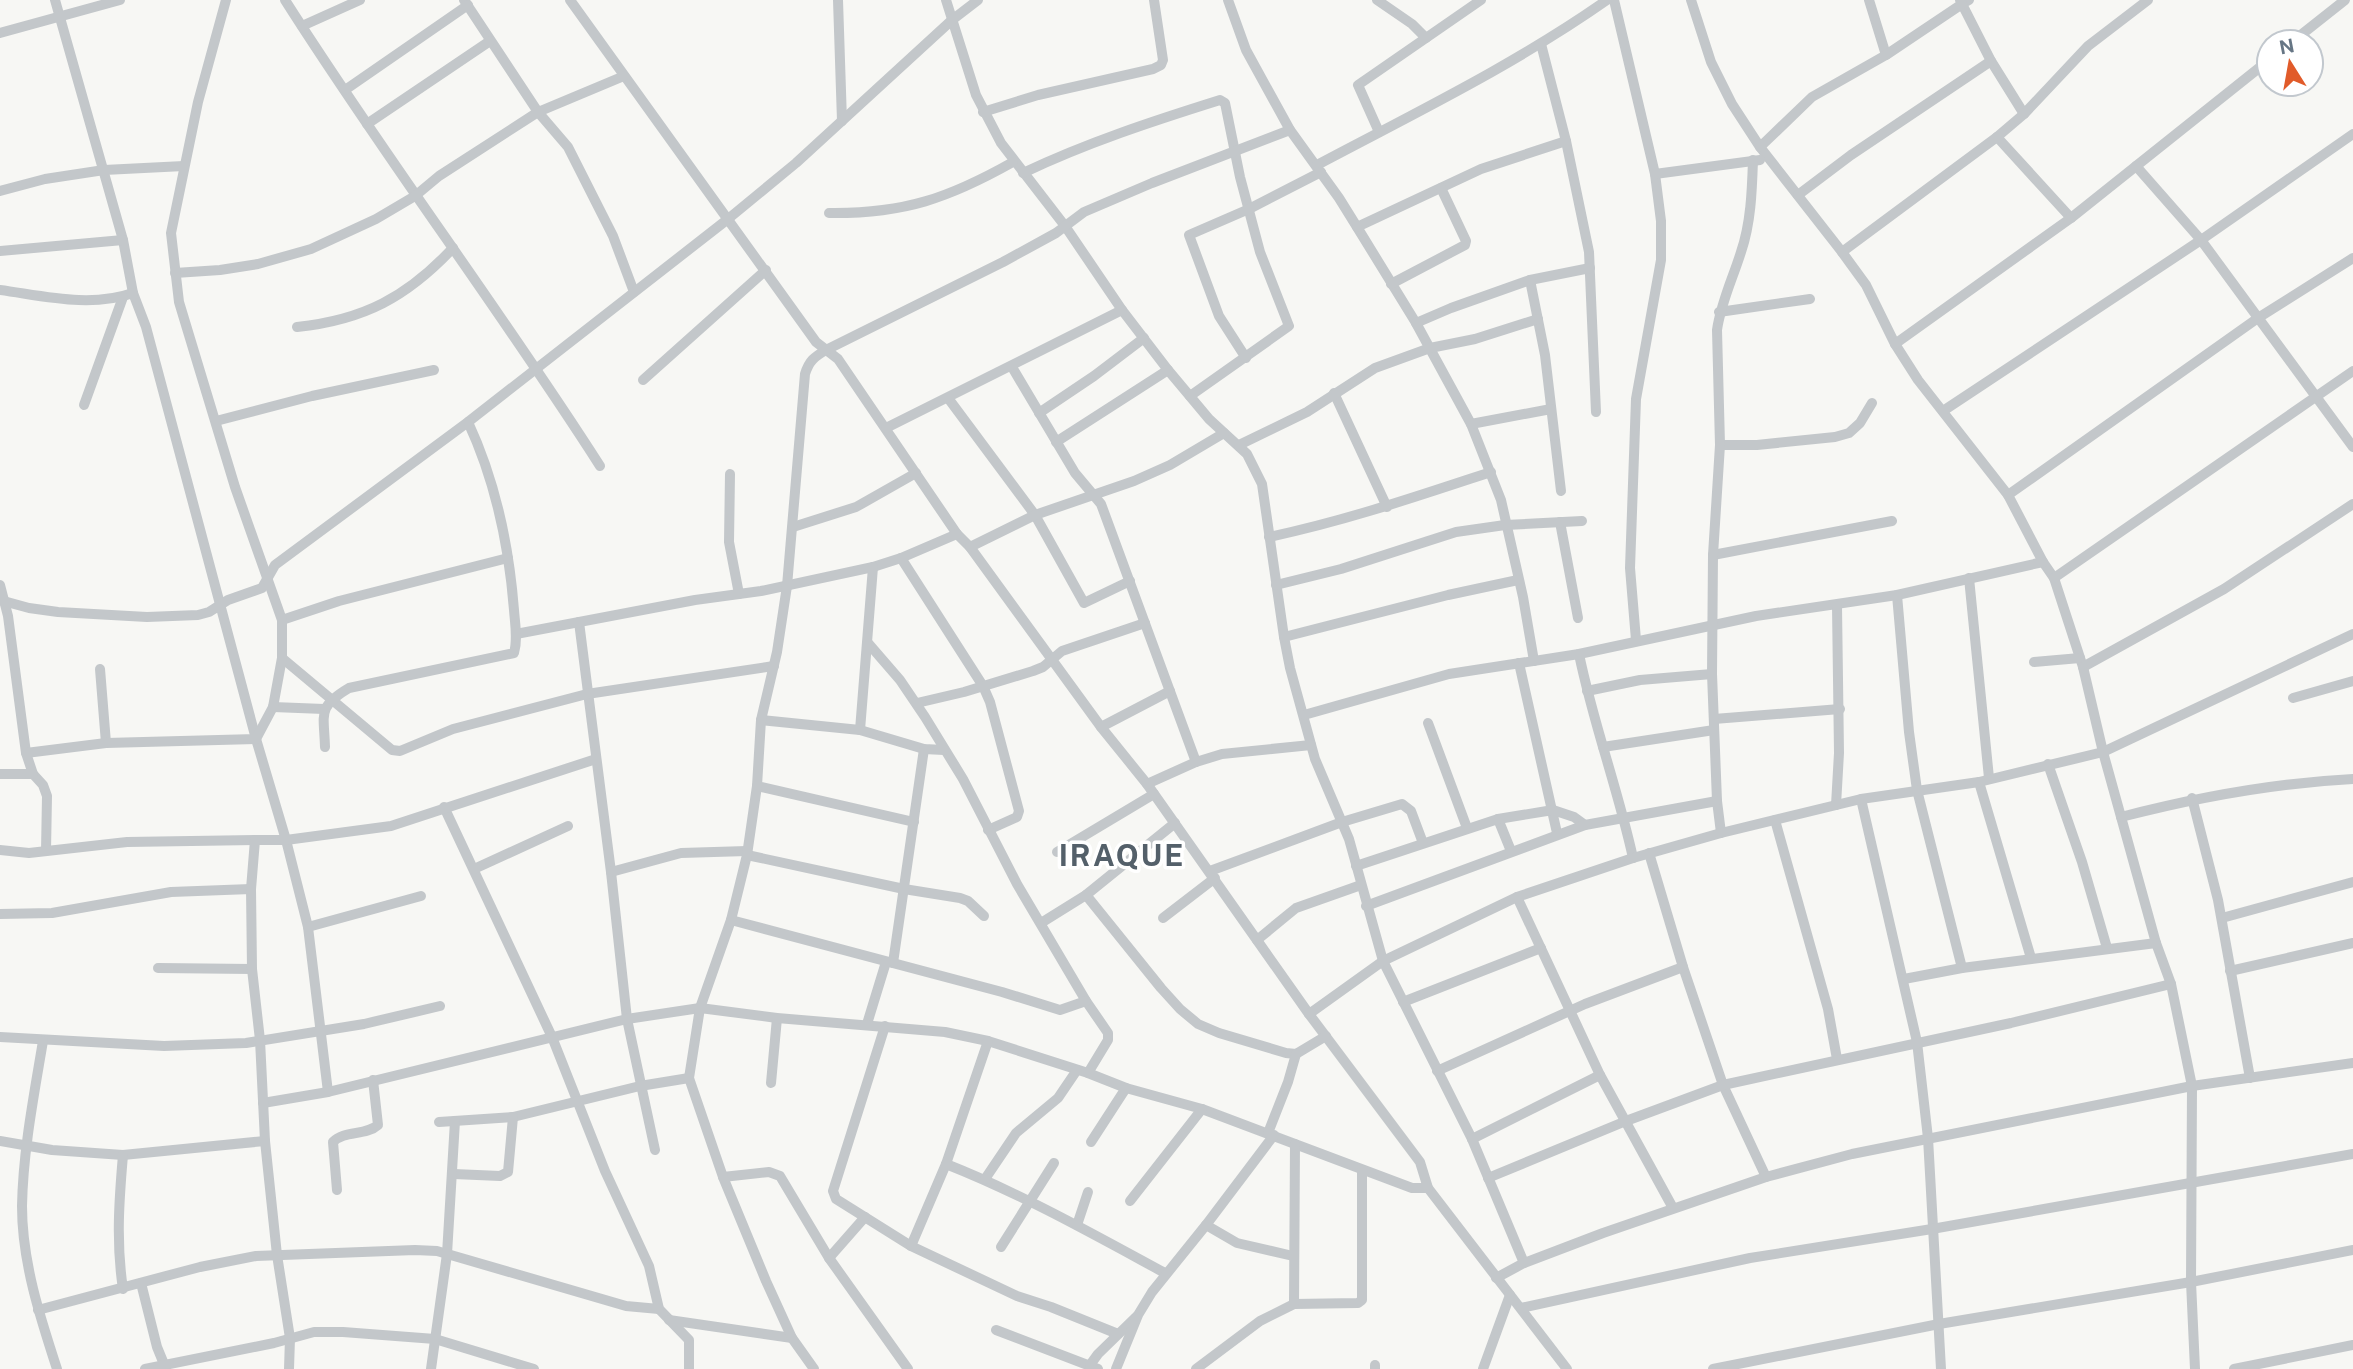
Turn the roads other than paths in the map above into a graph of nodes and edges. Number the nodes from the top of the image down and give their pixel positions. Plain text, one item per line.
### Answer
1 (55, 0) edge
2 (120, 0) edge
3 (226, 0) edge
4 (285, 0) edge
5 (360, 0) edge
6 (570, 0) edge
7 (838, 0) edge
8 (946, 0) edge
9 (978, 0) edge
10 (1154, 0) edge
11 (1228, 0) edge
12 (1377, 0) edge
13 (1481, 0) edge
14 (1691, 0) edge
15 (1869, 0) edge
16 (2148, 0) edge
17 (2345, 0) edge
18 (1605, 1) edge
19 (1964, 1) edge
20 (466, 3) edge
21 (60, 16) junction
22 (952, 20) junction
23 (302, 26) junction
24 (2310, 28) edge
25 (0, 33) edge
26 (1426, 38) junction
27 (490, 41) junction
28 (1541, 44) junction
29 (1886, 55) junction
30 (1991, 61) junction
31 (2255, 71) edge
32 (624, 75) junction
33 (345, 90) junction
34 (538, 111) junction
35 (983, 112) junction
36 (2024, 114) junction
37 (842, 121) junction
38 (368, 124) junction
39 (1290, 130) junction
40 (1379, 132) junction
41 (2353, 134) edge
42 (1997, 137) junction
43 (1566, 141) junction
44 (1760, 147) junction
45 (1236, 152) junction
46 (1769, 158) junction
47 (1753, 160) junction
48 (1013, 162) junction
49 (184, 166) junction
50 (2136, 166) junction
51 (1319, 169) junction
52 (104, 170) junction
53 (1023, 173) junction
54 (1655, 174) junction
55 (1441, 188) junction
56 (0, 191) edge
57 (1798, 195) junction
58 (415, 196) junction
59 (1249, 209) junction
60 (829, 214) dead end
61 (2071, 218) junction
62 (728, 219) junction
63 (1065, 226) junction
64 (1357, 227) junction
65 (123, 240) junction
66 (2201, 240) junction
67 (453, 248) junction
68 (0, 251) edge
69 (1842, 252) junction
70 (2353, 258) edge
71 (1590, 268) junction
72 (766, 270) junction
73 (175, 273) junction
74 (1530, 280) junction
75 (1391, 285) junction
76 (0, 290) edge
77 (634, 292) junction
78 (128, 295) junction
79 (1810, 299) dead end
80 (1122, 310) junction
81 (1719, 312) junction
82 (2258, 318) junction
83 (1538, 319) junction
84 (1416, 323) junction
85 (297, 327) dead end
86 (1144, 338) junction
87 (1895, 344) junction
88 (1430, 348) junction
89 (825, 350) junction
90 (1246, 358) junction
91 (1012, 367) junction
92 (536, 369) junction
93 (435, 370) dead end
94 (1168, 370) junction
95 (2353, 371) edge
96 (643, 380) dead end
97 (1334, 393) junction
98 (1190, 396) junction
99 (2314, 396) junction
100 (948, 398) junction
101 (1872, 403) dead end
102 (84, 405) dead end
103 (1551, 409) junction
104 (1943, 411) junction
105 (1596, 412) dead end
106 (1039, 413) junction
107 (216, 421) junction
108 (468, 422) junction
109 (1471, 424) junction
110 (886, 428) junction
111 (1224, 433) junction
112 (1056, 442) junction
113 (1240, 445) junction
114 (1720, 445) junction
115 (2353, 447) edge
116 (600, 466) dead end
117 (1492, 472) junction
118 (916, 473) junction
119 (730, 474) dead end
120 (1561, 491) dead end
121 (1091, 495) junction
122 (2008, 495) junction
123 (2353, 504) edge
124 (1387, 507) junction
125 (1035, 515) junction
126 (1582, 521) dead end
127 (1892, 521) dead end
128 (1560, 522) junction
129 (1505, 525) junction
130 (793, 527) junction
131 (957, 534) junction
132 (1269, 537) junction
133 (970, 547) junction
134 (1713, 555) junction
135 (508, 558) junction
136 (901, 558) junction
137 (2043, 562) junction
138 (873, 567) junction
139 (1969, 578) junction
140 (2054, 578) junction
141 (1130, 580) junction
142 (1518, 580) junction
143 (267, 583) junction
144 (0, 585) edge
145 (1276, 585) junction
146 (787, 586) junction
147 (739, 594) junction
148 (1897, 595) junction
149 (2, 600) edge
150 (1837, 606) junction
151 (220, 607) junction
152 (1578, 618) dead end
153 (282, 620) junction
154 (579, 622) junction
155 (1145, 623) junction
156 (1713, 624) junction
157 (516, 634) junction
158 (2353, 634) edge
159 (1284, 637) junction
160 (1636, 640) junction
161 (868, 643) junction
162 (1579, 654) junction
163 (282, 658) junction
164 (1052, 659) junction
165 (1534, 661) junction
166 (2034, 662) dead end
167 (2082, 662) junction
168 (1520, 663) junction
169 (774, 666) junction
170 (100, 669) dead end
171 (1712, 674) junction
172 (2353, 681) edge
173 (983, 686) junction
174 (1170, 691) junction
175 (1587, 691) junction
176 (587, 694) junction
177 (2293, 698) dead end
178 (327, 704) junction
179 (917, 704) junction
180 (273, 708) junction
181 (1840, 709) junction
182 (1304, 715) junction
183 (761, 720) junction
184 (1428, 723) dead end
185 (1714, 724) junction
186 (1101, 727) junction
187 (860, 730) junction
188 (256, 739) junction
189 (106, 743) junction
190 (1311, 745) junction
191 (325, 747) dead end
192 (1603, 747) junction
193 (924, 749) junction
194 (944, 750) junction
195 (2103, 752) junction
196 (26, 753) junction
197 (596, 759) junction
198 (1196, 762) junction
199 (2048, 764) junction
200 (0, 774) edge
201 (33, 774) junction
202 (2353, 779) edge
203 (1984, 780) junction
204 (1147, 784) junction
205 (757, 786) junction
206 (1917, 790) junction
207 (1153, 794) junction
208 (2192, 798) junction
209 (1861, 799) junction
210 (1717, 801) junction
211 (1836, 805) junction
212 (444, 807) junction
213 (1553, 810) junction
214 (1624, 817) junction
215 (2121, 817) junction
216 (1498, 819) junction
217 (1775, 820) junction
218 (914, 822) junction
219 (1175, 822) junction
220 (1342, 822) junction
221 (1585, 825) junction
222 (568, 826) dead end
223 (1467, 828) junction
224 (988, 830) junction
225 (1558, 833) junction
226 (1721, 833) junction
227 (255, 839) junction
228 (286, 839) junction
229 (1423, 844) junction
230 (0, 850) edge
231 (47, 851) junction
232 (1511, 851) junction
233 (1057, 852) dead end
234 (747, 853) junction
235 (1649, 853) junction
236 (1633, 858) junction
237 (1356, 866) junction
238 (474, 869) junction
239 (611, 872) junction
240 (1212, 874) junction
241 (2353, 882) edge
242 (1362, 885) junction
243 (251, 889) junction
244 (904, 889) junction
245 (1086, 895) junction
246 (421, 896) dead end
247 (1517, 897) junction
248 (1366, 906) junction
249 (0, 914) edge
250 (984, 916) dead end
251 (1163, 918) dead end
252 (2222, 918) junction
253 (731, 920) junction
254 (1041, 923) junction
255 (308, 927) junction
256 (1256, 940) junction
257 (2156, 943) junction
258 (2353, 943) edge
259 (1541, 948) junction
260 (2107, 948) junction
261 (2031, 958) junction
262 (1383, 961) junction
263 (890, 962) junction
264 (1683, 967) junction
265 (158, 968) dead end
266 (1962, 968) junction
267 (252, 969) junction
268 (2230, 971) junction
269 (1904, 979) junction
270 (2171, 985) junction
271 (1086, 1001) junction
272 (1403, 1002) junction
273 (440, 1006) dead end
274 (700, 1008) junction
275 (1570, 1012) junction
276 (1309, 1014) junction
277 (776, 1018) junction
278 (626, 1019) junction
279 (867, 1024) junction
280 (885, 1026) junction
281 (321, 1032) junction
282 (1326, 1036) junction
283 (0, 1037) edge
284 (552, 1037) junction
285 (260, 1040) junction
286 (43, 1041) junction
287 (988, 1041) junction
288 (1917, 1042) junction
289 (1296, 1054) junction
290 (1837, 1059) junction
291 (2353, 1063) edge
292 (1083, 1071) junction
293 (1437, 1071) junction
294 (1600, 1075) junction
295 (689, 1078) junction
296 (2250, 1078) junction
297 (373, 1080) junction
298 (771, 1083) dead end
299 (1723, 1085) junction
300 (640, 1086) junction
301 (2192, 1086) junction
302 (1126, 1088) junction
303 (328, 1092) junction
304 (576, 1101) junction
305 (263, 1103) junction
306 (1202, 1109) junction
307 (513, 1117) junction
308 (455, 1121) junction
309 (1626, 1121) junction
310 (439, 1122) dead end
311 (1271, 1134) junction
312 (1928, 1138) junction
313 (1472, 1139) junction
314 (0, 1141) edge
315 (265, 1141) junction
316 (1091, 1142) dead end
317 (1295, 1144) junction
318 (26, 1146) junction
319 (655, 1150) dead end
320 (2353, 1154) edge
321 (123, 1155) junction
322 (1054, 1163) dead end
323 (946, 1164) junction
324 (1362, 1170) junction
325 (454, 1174) junction
326 (723, 1177) junction
327 (1766, 1177) junction
328 (1489, 1178) junction
329 (985, 1179) junction
330 (2190, 1182) junction
331 (1429, 1188) junction
332 (337, 1190) dead end
333 (1088, 1192) dead end
334 (1030, 1201) junction
335 (1129, 1201) dead end
336 (1673, 1208) junction
337 (865, 1217) junction
338 (1077, 1225) junction
339 (1206, 1225) junction
340 (1932, 1229) junction
341 (911, 1246) junction
342 (1001, 1247) dead end
343 (2353, 1250) edge
344 (447, 1254) junction
345 (277, 1255) junction
346 (1293, 1256) junction
347 (829, 1258) junction
348 (1524, 1263) junction
349 (1165, 1273) junction
350 (1496, 1278) junction
351 (2191, 1282) junction
352 (141, 1283) junction
353 (122, 1289) junction
354 (1510, 1295) junction
355 (1294, 1304) junction
356 (1521, 1308) junction
357 (659, 1309) junction
358 (38, 1310) junction
359 (1138, 1315) junction
360 (669, 1320) junction
361 (1939, 1324) junction
362 (996, 1330) dead end
363 (1118, 1334) junction
364 (290, 1338) junction
365 (792, 1338) junction
366 (435, 1339) junction
367 (2353, 1345) edge
368 (165, 1367) edge
369 (1086, 1367) edge
370 (57, 1369) edge
371 (145, 1369) edge
372 (289, 1369) edge
373 (431, 1369) edge
374 (534, 1369) edge
375 (689, 1369) edge
376 (814, 1369) edge
377 (908, 1369) edge
378 (1116, 1369) edge
379 (1196, 1369) edge
380 (1483, 1369) edge
381 (1567, 1369) edge
382 (1713, 1369) edge
383 (1941, 1369) edge
384 (2195, 1369) edge
385 (2234, 1369) edge

1 - 21 street
2 - 21 street
3 - 49 street
4 - 23 street
5 - 23 street
6 - 32 street
7 - 37 street
8 - 22 street
9 - 22 street
10 - 35 street
11 - 39 street
12 - 26 street
13 - 26 street
14 - 44 street
15 - 29 street
16 - 36 street
17 - 24 street
18 - 28 street
18 - 54 street
19 - 29 street
19 - 30 street
20 - 27 street
20 - 33 street
21 - 25 street
21 - 52 street
22 - 35 street
22 - 37 street
23 - 33 street
26 - 40 street
27 - 34 street
27 - 38 street
28 - 40 street
28 - 43 street
29 - 44 street
30 - 36 street
30 - 57 street
31 - 50 street
32 - 34 street
32 - 62 street
33 - 38 street
34 - 58 street
34 - 77 street
35 - 48 street
36 - 42 street
37 - 62 street
38 - 58 street
39 - 45 street
39 - 51 street
40 - 51 street
41 - 66 street
42 - 61 street
42 - 69 street
43 - 55 street
43 - 71 street
44 - 46 street
45 - 53 street
45 - 59 street
45 - 63 street
46 - 47 street
46 - 57 street
47 - 54 street
47 - 81 street
48 - 53 street
48 - 60 street
49 - 52 street
49 - 73 street
50 - 61 street
50 - 66 street
51 - 59 street
51 - 64 street
52 - 56 street
52 - 65 street
53 - 63 street
54 - 160 street
55 - 64 street
55 - 75 street
57 - 69 street
58 - 67 street
58 - 73 street
59 - 90 street
59 - 90 street
61 - 87 street
62 - 72 street
62 - 77 street
63 - 80 street
63 - 89 street
64 - 75 street
65 - 68 street
65 - 78 street
66 - 82 street
66 - 104 street
67 - 85 street
67 - 92 street
69 - 87 street
70 - 82 street
71 - 74 street
71 - 105 street
72 - 89 street
72 - 96 street
73 - 107 street
74 - 83 street
74 - 84 street
75 - 84 street
76 - 78 street
77 - 92 street
78 - 102 street
78 - 151 street
79 - 81 street
80 - 86 street
80 - 91 street
81 - 114 street
82 - 99 street
82 - 122 street
83 - 88 street
83 - 103 street
84 - 88 street
86 - 94 street
86 - 106 street
87 - 104 street
88 - 97 street
88 - 109 street
89 - 110 street
89 - 130 street
90 - 98 street
91 - 100 street
91 - 106 street
92 - 108 street
92 - 116 street
93 - 107 street
94 - 98 street
94 - 112 street
95 - 99 street
97 - 113 street
97 - 124 street
98 - 111 street
99 - 115 street
99 - 140 street
100 - 110 street
100 - 125 street
101 - 114 street
103 - 109 street
103 - 120 street
104 - 122 street
106 - 112 street
107 - 143 street
108 - 135 street
108 - 143 street
109 - 117 street
110 - 118 street
111 - 113 street
111 - 121 street
112 - 121 street
113 - 132 street
114 - 134 street
117 - 124 street
117 - 129 street
118 - 130 street
118 - 131 street
119 - 147 street
121 - 125 street
121 - 141 street
122 - 137 street
123 - 167 street
124 - 132 street
125 - 133 street
125 - 141 street
126 - 128 street
127 - 134 street
128 - 129 street
128 - 152 street
129 - 142 street
129 - 145 street
130 - 146 street
131 - 133 street
131 - 136 street
132 - 145 street
133 - 164 street
134 - 156 street
135 - 153 street
135 - 157 street
136 - 138 street
136 - 173 street
137 - 139 street
137 - 140 street
138 - 146 street
138 - 161 street
139 - 148 street
139 - 203 street
140 - 167 street
141 - 155 street
142 - 159 street
142 - 165 street
143 - 151 street
143 - 153 street
144 - 149 street
145 - 159 street
146 - 147 street
146 - 169 street
147 - 154 street
148 - 150 street
148 - 206 street
149 - 151 street
149 - 196 street
150 - 156 street
150 - 181 street
151 - 188 street
153 - 163 street
154 - 157 street
154 - 176 street
155 - 164 street
155 - 174 street
156 - 160 street
156 - 171 street
157 - 178 street
158 - 195 street
159 - 182 street
160 - 162 street
161 - 179 street
161 - 187 street
162 - 165 street
162 - 175 street
163 - 178 street
163 - 180 street
164 - 173 street
164 - 186 street
165 - 168 street
166 - 167 street
167 - 195 street
168 - 182 street
168 - 213 street
169 - 176 street
169 - 183 street
170 - 189 street
171 - 175 street
171 - 185 street
172 - 177 street
173 - 179 street
173 - 224 street
174 - 186 street
174 - 198 street
175 - 192 street
176 - 178 street
176 - 197 street
178 - 180 street
178 - 191 street
179 - 194 street
180 - 188 street
181 - 185 street
181 - 211 street
182 - 190 street
183 - 187 street
183 - 205 street
184 - 223 street
185 - 192 street
185 - 210 street
186 - 204 street
187 - 193 street
188 - 189 street
188 - 228 street
189 - 196 street
190 - 198 street
190 - 220 street
192 - 214 street
193 - 194 street
193 - 218 street
194 - 224 street
195 - 199 street
195 - 215 street
196 - 201 street
197 - 212 street
197 - 239 street
198 - 204 street
199 - 203 street
199 - 260 street
200 - 201 street
201 - 231 street
202 - 208 street
203 - 206 street
203 - 261 street
204 - 207 street
205 - 218 street
205 - 234 street
206 - 209 street
206 - 266 street
207 - 219 street
207 - 233 street
208 - 215 street
208 - 252 street
209 - 211 street
209 - 269 street
210 - 214 street
210 - 226 street
211 - 217 street
212 - 228 street
212 - 238 street
213 - 216 street
213 - 221 street
213 - 225 street
214 - 221 street
214 - 236 street
215 - 257 street
216 - 223 street
216 - 232 street
217 - 226 street
217 - 290 street
218 - 244 street
219 - 240 street
219 - 245 street
220 - 229 street
220 - 237 street
220 - 240 street
221 - 225 street
222 - 238 street
223 - 229 street
224 - 254 street
225 - 232 street
226 - 235 street
227 - 228 street
227 - 231 street
227 - 243 street
228 - 255 street
229 - 237 street
230 - 231 street
232 - 248 street
234 - 239 street
234 - 244 street
234 - 253 street
235 - 236 street
235 - 264 street
236 - 247 street
237 - 242 street
238 - 284 street
239 - 278 street
240 - 251 street
240 - 256 street
241 - 252 street
242 - 248 street
242 - 256 street
243 - 249 street
243 - 267 street
244 - 250 street
244 - 263 street
245 - 254 street
245 - 289 street
246 - 255 street
247 - 259 street
247 - 262 street
248 - 262 street
252 - 268 street
253 - 263 street
253 - 274 street
254 - 271 street
255 - 281 street
256 - 276 street
257 - 260 street
257 - 270 street
258 - 268 street
259 - 272 street
259 - 275 street
260 - 261 street
261 - 266 street
262 - 272 street
262 - 276 street
263 - 271 street
263 - 279 street
264 - 275 street
264 - 299 street
265 - 267 street
266 - 269 street
267 - 285 street
268 - 296 street
269 - 288 street
270 - 288 street
270 - 301 street
271 - 292 street
272 - 293 street
273 - 281 street
274 - 277 street
274 - 278 street
274 - 295 street
275 - 293 street
275 - 294 street
276 - 282 street
277 - 279 street
277 - 298 street
278 - 284 street
278 - 300 street
279 - 280 street
280 - 287 street
280 - 337 street
281 - 285 street
281 - 303 street
282 - 289 street
282 - 331 street
283 - 286 street
284 - 297 street
284 - 304 street
285 - 286 street
285 - 305 street
286 - 318 street
287 - 292 street
287 - 323 street
288 - 290 street
288 - 312 street
289 - 311 street
290 - 299 street
291 - 296 street
292 - 302 street
292 - 329 street
293 - 313 street
294 - 309 street
294 - 313 street
295 - 300 street
295 - 326 street
296 - 301 street
297 - 303 street
297 - 332 street
299 - 309 street
299 - 327 street
300 - 304 street
300 - 319 street
301 - 312 street
301 - 330 street
302 - 306 street
302 - 316 street
303 - 305 street
304 - 307 street
304 - 357 street
305 - 315 street
306 - 311 street
306 - 335 street
307 - 308 street
307 - 325 street
308 - 310 street
308 - 325 street
309 - 328 street
309 - 336 street
311 - 317 street
311 - 339 street
312 - 327 street
312 - 340 street
313 - 328 street
314 - 318 street
315 - 321 street
315 - 345 street
317 - 324 street
317 - 346 street
318 - 321 street
318 - 358 street
320 - 330 street
321 - 353 street
322 - 334 street
323 - 329 street
323 - 341 street
324 - 331 street
324 - 355 street
325 - 344 street
326 - 347 street
326 - 365 street
327 - 336 street
328 - 348 street
329 - 334 street
330 - 340 street
330 - 351 street
331 - 350 street
333 - 338 street
334 - 338 street
334 - 342 street
336 - 348 street
337 - 341 street
337 - 347 street
338 - 349 street
339 - 346 street
339 - 349 street
340 - 356 street
340 - 361 street
341 - 363 street
343 - 351 street
344 - 345 street
344 - 357 street
344 - 366 street
345 - 352 street
345 - 364 street
346 - 355 street
347 - 377 street
348 - 350 street
349 - 359 street
350 - 354 street
351 - 361 street
351 - 384 street
352 - 353 street
352 - 368 street
353 - 358 street
354 - 356 street
354 - 380 street
355 - 379 street
356 - 381 street
357 - 360 street
358 - 370 street
359 - 363 street
359 - 378 street
360 - 365 street
360 - 375 street
361 - 382 street
361 - 383 street
362 - 369 street
363 - 369 street
364 - 366 street
364 - 368 street
364 - 372 street
365 - 376 street
366 - 373 street
366 - 374 street
367 - 385 street
368 - 371 street

